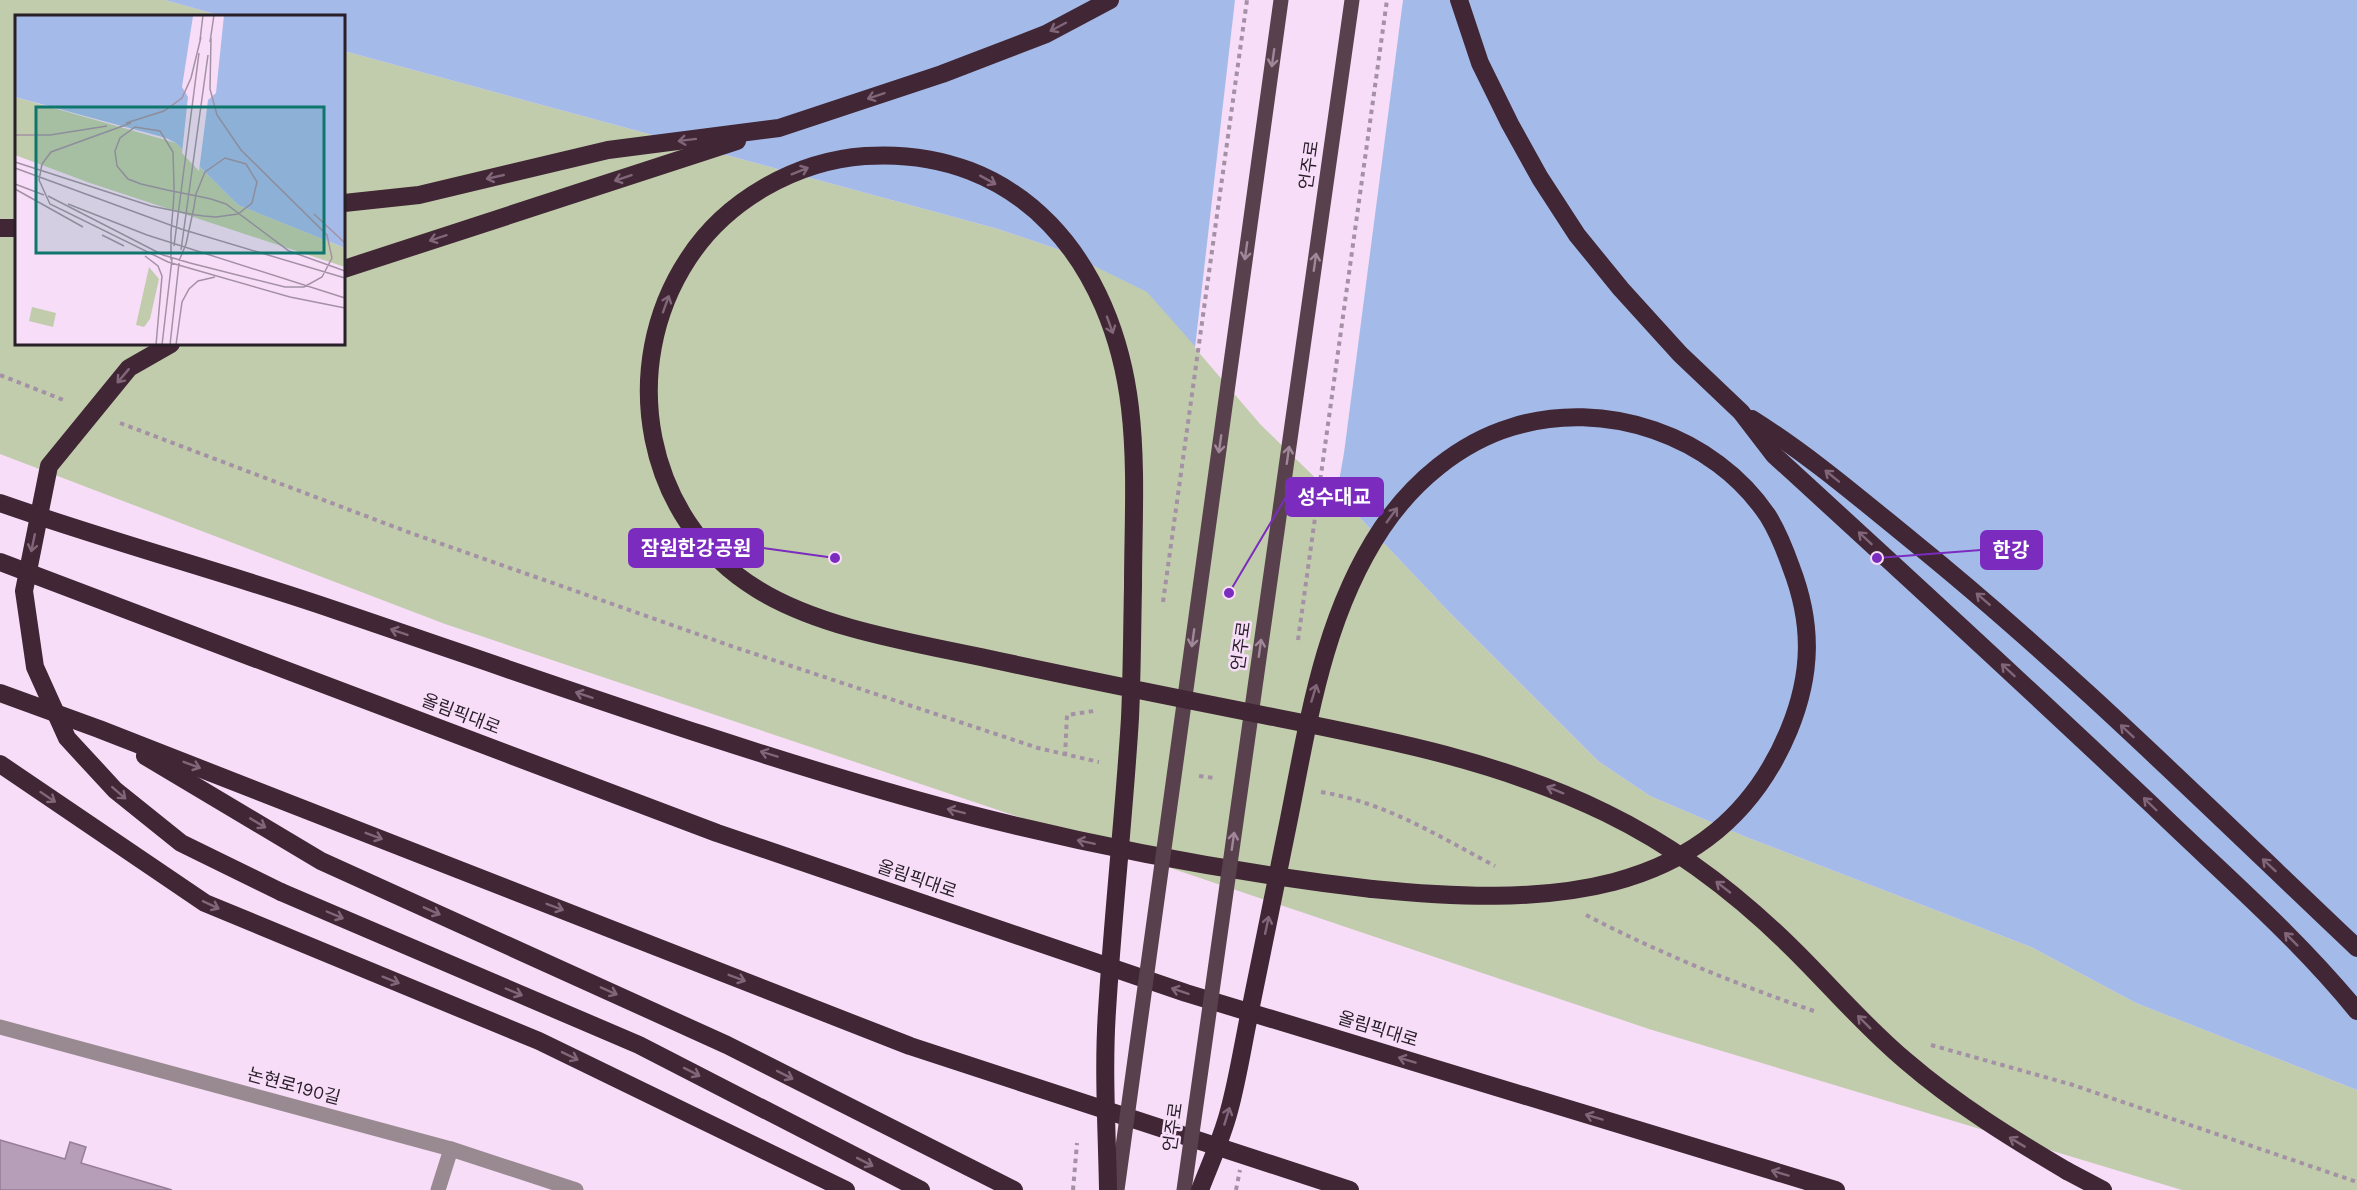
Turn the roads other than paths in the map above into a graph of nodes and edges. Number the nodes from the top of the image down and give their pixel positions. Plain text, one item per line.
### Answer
1 (1110, 0) edge
2 (1281, 0) edge
3 (1352, 0) edge
4 (1459, 0) edge
5 (779, 128) junction
6 (345, 203) edge
7 (345, 269) edge
8 (169, 345) edge
9 (1742, 412) junction
10 (0, 503) edge
11 (0, 562) edge
12 (0, 693) edge
13 (99, 729) junction
14 (0, 764) edge
15 (2357, 948) edge
16 (2357, 1011) edge
17 (0, 1027) edge
18 (451, 1149) junction
19 (438, 1190) edge
20 (576, 1190) edge
21 (846, 1190) edge
22 (921, 1190) edge
23 (1014, 1190) edge
24 (1108, 1190) edge
25 (1117, 1190) edge
26 (1184, 1190) edge
27 (1200, 1190) edge
28 (1350, 1190) edge
29 (1836, 1190) edge
30 (2103, 1190) edge

1 -> 5 highway
2 -> 25 main road, bridge
26 -> 3 main road, 언주로, bridge
4 - 9 highway
5 -> 6 highway
5 -> 7 highway
8 -> 22 highway, bridge
15 -> 9 highway
16 -> 9 highway
27 -> 10 highway, bridge
29 -> 11 highway, 올림픽대로
12 - 13 highway
13 -> 23 highway
13 -> 28 highway
14 -> 21 highway
17 - 18 lane, 논현로190길
18 - 19 lane
18 - 20 lane, 논현로190길
30 -> 24 highway, bridge

